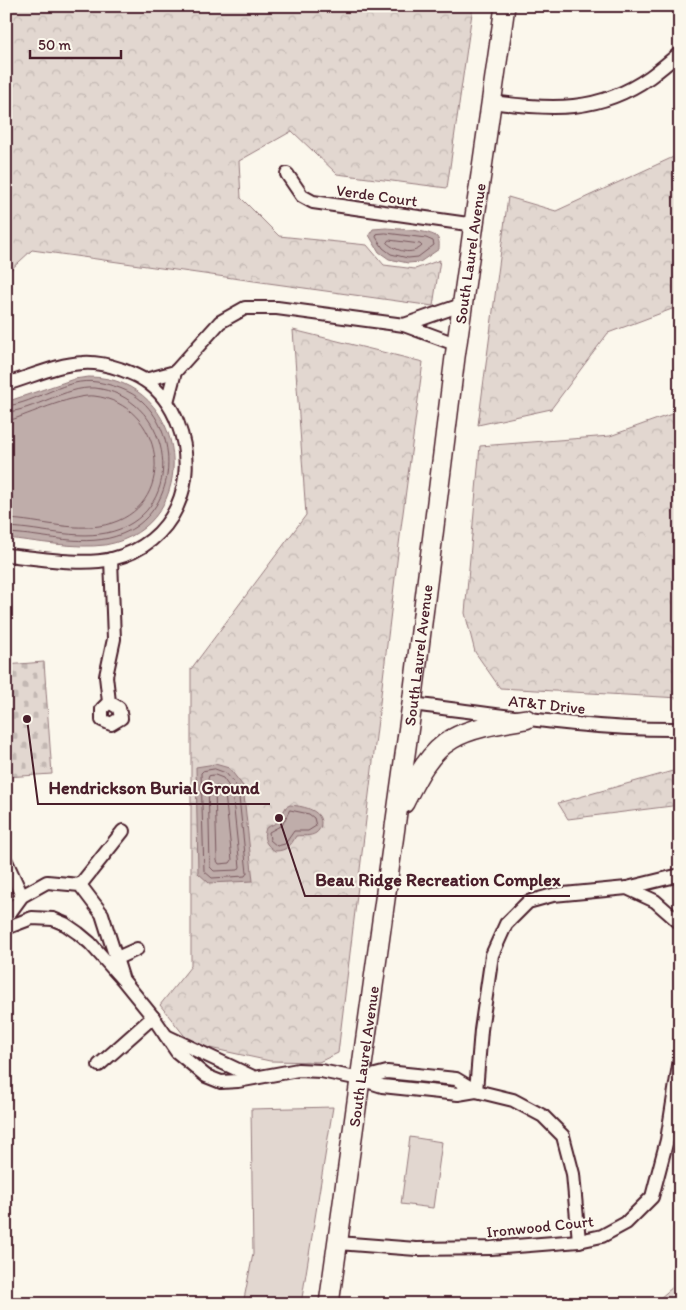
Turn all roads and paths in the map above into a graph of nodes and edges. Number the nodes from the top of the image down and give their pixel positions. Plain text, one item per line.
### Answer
1 (505, 6) edge
2 (680, 53) edge
3 (492, 102) junction
4 (287, 174) dead end
5 (475, 225) junction
6 (464, 304) junction
7 (404, 325) junction
8 (458, 345) junction
9 (175, 372) junction
10 (144, 380) junction
11 (6, 384) edge
12 (167, 402) junction
13 (6, 555) edge
14 (111, 559) junction
15 (109, 702) dead end
16 (412, 704) junction
17 (526, 719) junction
18 (680, 729) edge
19 (395, 828) junction
20 (123, 831) dead end
21 (6, 861) edge
22 (680, 875) edge
23 (80, 885) junction
24 (627, 888) junction
25 (22, 896) junction
26 (6, 918) edge
27 (680, 923) edge
28 (6, 928) edge
29 (137, 949) dead end
30 (117, 958) junction
31 (123, 980) junction
32 (153, 1016) junction
33 (166, 1036) junction
34 (680, 1059) edge
35 (99, 1065) dead end
36 (424, 1076) junction
37 (253, 1077) junction
38 (360, 1079) junction
39 (422, 1090) junction
40 (476, 1090) junction
41 (579, 1241) junction
42 (338, 1243) junction
43 (329, 1304) edge

1 - 3 main road, South Laurel Avenue
2 - 3 street
3 - 5 main road, South Laurel Avenue
4 - 5 street, Verde Court
5 - 6 main road, South Laurel Avenue
6 - 7 street
6 - 8 main road, South Laurel Avenue
7 - 8 street
7 - 9 street
8 - 16 main road, South Laurel Avenue
9 - 10 street
9 - 12 street
10 - 11 street
10 - 12 street
12 - 14 street
13 - 14 street
14 - 15 street
16 - 17 street, AT&T Drive
16 - 19 main road, South Laurel Avenue
17 - 18 street, AT&T Drive
17 - 19 main road
19 - 38 main road, South Laurel Avenue
20 - 23 street
21 - 25 street
22 - 24 street
23 - 25 street
23 - 30 street
24 - 27 street
24 - 40 street
25 - 26 street
28 - 31 street
29 - 30 street
30 - 31 street
31 - 32 street
32 - 33 street
32 - 35 street
33 - 37 street
33 - 37 street
34 - 41 street, Ironwood Court
36 - 38 street
36 - 39 street
36 - 40 street
37 - 38 street
38 - 39 street
38 - 42 main road, South Laurel Avenue
39 - 40 street
40 - 41 street
41 - 42 street, Ironwood Court
42 - 43 main road, South Laurel Avenue

